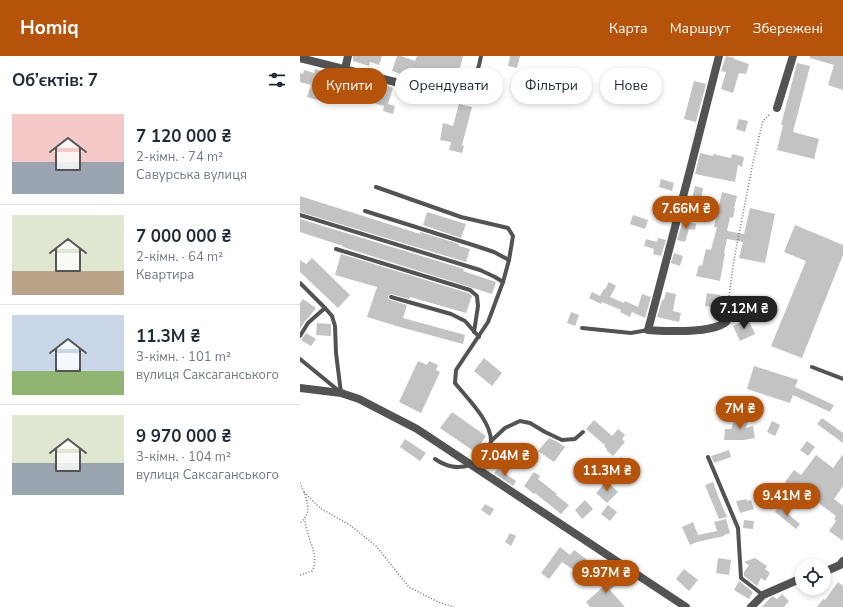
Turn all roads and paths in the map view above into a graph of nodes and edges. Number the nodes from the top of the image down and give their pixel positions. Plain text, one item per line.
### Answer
1 (348, 56) edge
2 (482, 56) edge
3 (719, 56) edge
4 (793, 56) edge
5 (300, 58) edge
6 (340, 68) edge
7 (344, 68) edge
8 (479, 68) edge
9 (778, 108) joint
10 (376, 187) dead end
11 (364, 211) dead end
12 (300, 215) edge
13 (336, 249) dead end
14 (509, 260) junction
15 (503, 282) junction
16 (300, 283) edge
17 (391, 297) dead end
18 (325, 308) junction
19 (726, 322) joint
20 (582, 328) dead end
21 (648, 330) junction
22 (474, 332) junction
23 (300, 336) edge
24 (479, 337) junction
25 (300, 359) edge
26 (812, 367) dead end
27 (843, 379) edge
28 (300, 388) edge
29 (341, 393) junction
30 (583, 432) dead end
31 (491, 441) junction
32 (708, 457) dead end
33 (435, 459) dead end
34 (475, 467) junction
35 (300, 483) edge
36 (304, 492) junction
37 (305, 519) junction
38 (300, 523) edge
39 (842, 565) edge
40 (831, 569) edge
41 (300, 575) edge
42 (795, 581) edge
43 (763, 595) junction
44 (454, 607) edge
45 (686, 607) edge
46 (751, 607) edge

1 - 7 street
2 - 8 lane
3 - 21 street
4 - 9 street
5 - 6 street
9 - 19 path
10 - 14 lane
11 - 14 lane
12 - 15 lane
13 - 22 lane
14 - 15 lane
15 - 24 lane
16 - 18 lane
17 - 22 lane
18 - 23 lane
18 - 29 lane
19 - 21 street
20 - 21 lane
22 - 24 lane
24 - 31 lane
25 - 29 lane
26 - 27 lane
28 - 29 street
29 - 34 street
30 - 31 lane
31 - 34 lane
32 - 43 lane
33 - 34 lane
34 - 45 street
35 - 36 path
36 - 37 path
36 - 44 path
37 - 38 path
37 - 41 path
39 - 40 street
42 - 43 street
43 - 46 street

